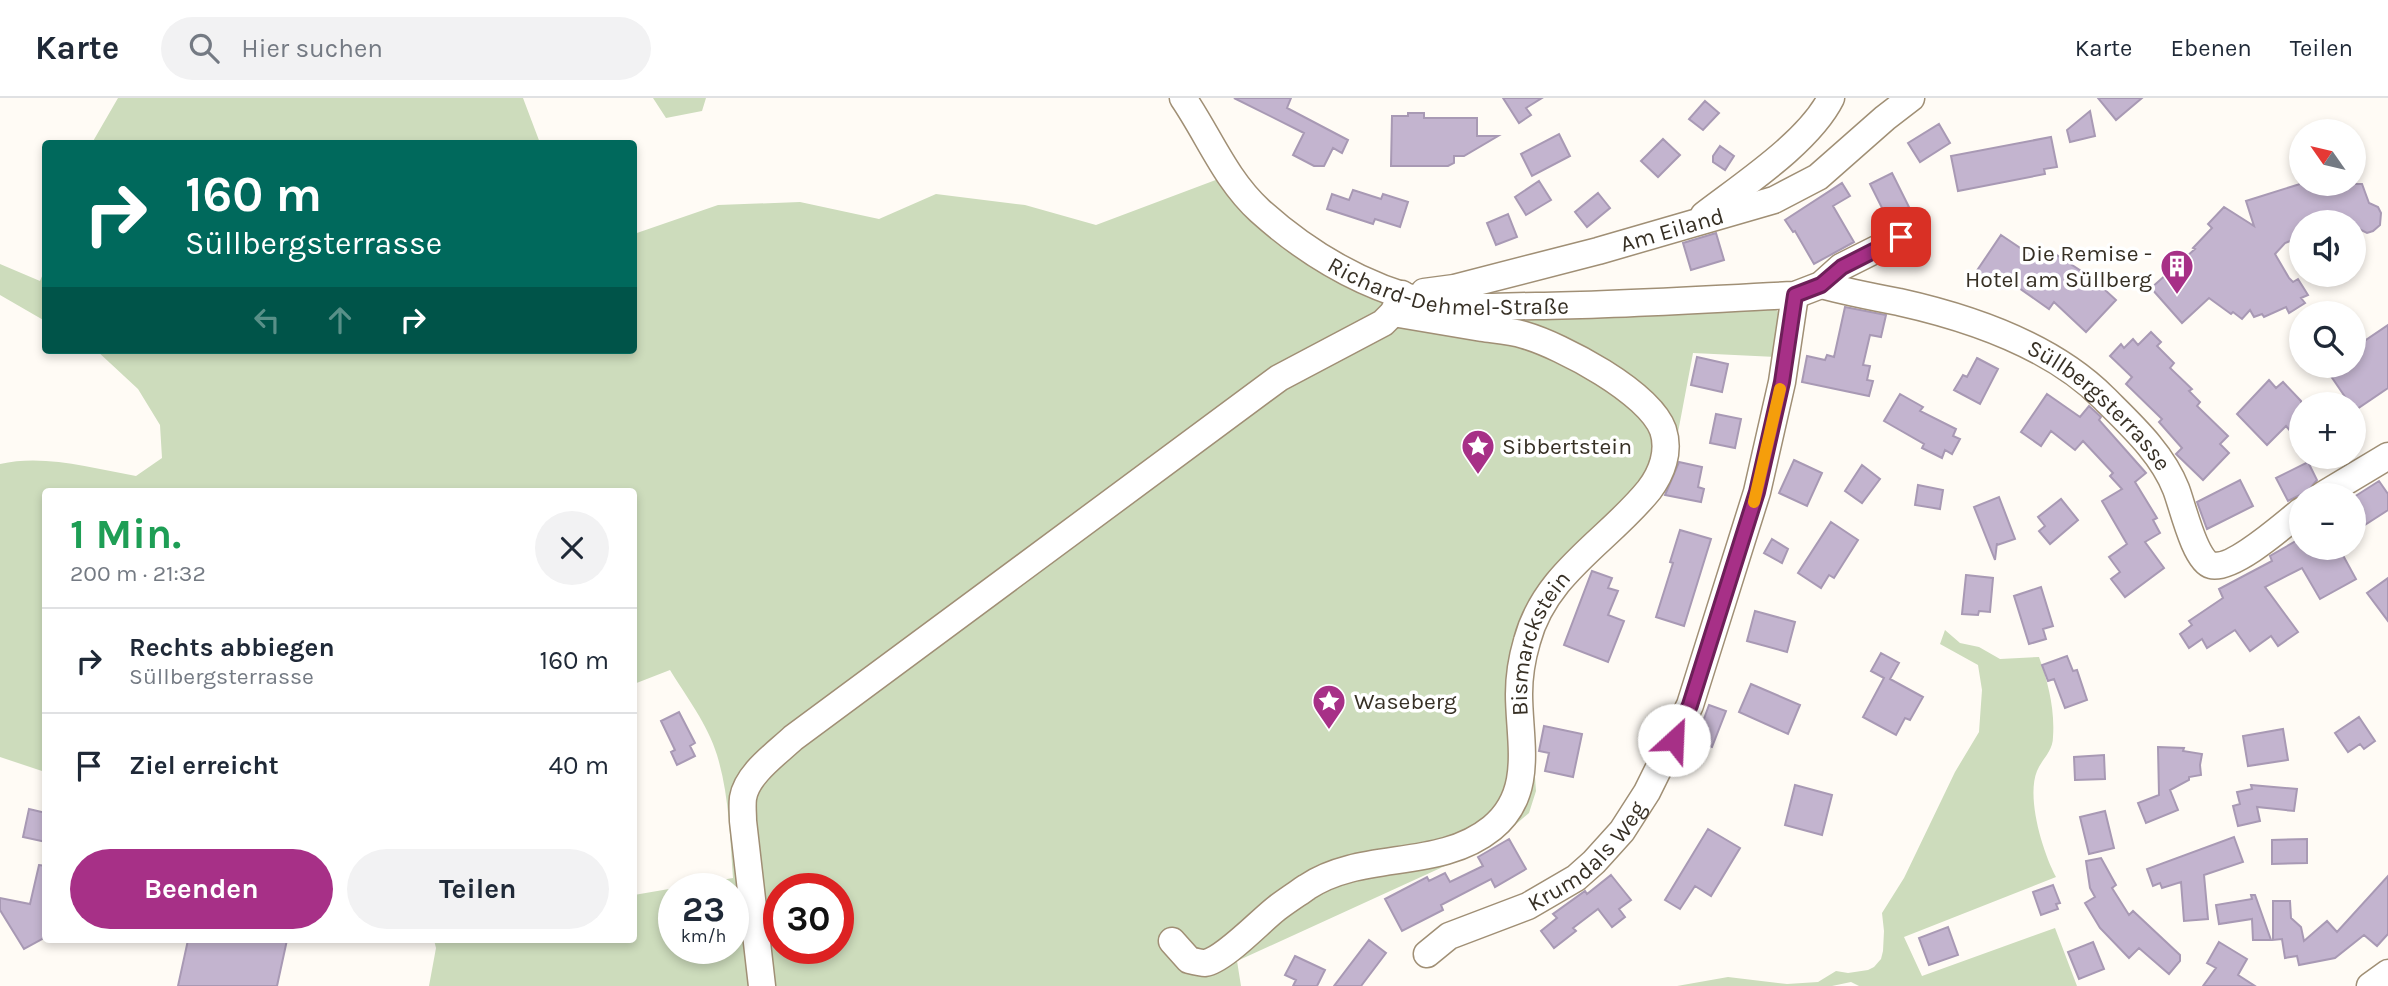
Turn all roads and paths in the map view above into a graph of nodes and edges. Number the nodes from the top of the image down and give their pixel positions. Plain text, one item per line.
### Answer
1 (1184, 98) edge
2 (1831, 98) edge
3 (1911, 98) edge
4 (1692, 225) junction
5 (1901, 237) dead end
6 (1821, 285) junction
7 (1795, 295) junction
8 (1397, 304) junction
9 (2388, 456) edge
10 (2343, 483) edge
11 (2289, 520) edge
12 (1172, 941) dead end
13 (1427, 954) dead end
14 (2388, 973) edge
15 (762, 986) edge
16 (2370, 986) edge

1 - 8 street, Richard-Dehmel-Straße
2 - 4 street
3 - 4 street, Am Eiland
4 - 8 street, Am Eiland
5 - 6 street
6 - 7 street
6 - 11 street, Süllbergsterrasse
7 - 8 street, Richard-Dehmel-Straße
7 - 13 street, Krumdals Weg
8 - 12 street, Bismarckstein
8 - 15 street
9 - 10 street
14 - 16 street

